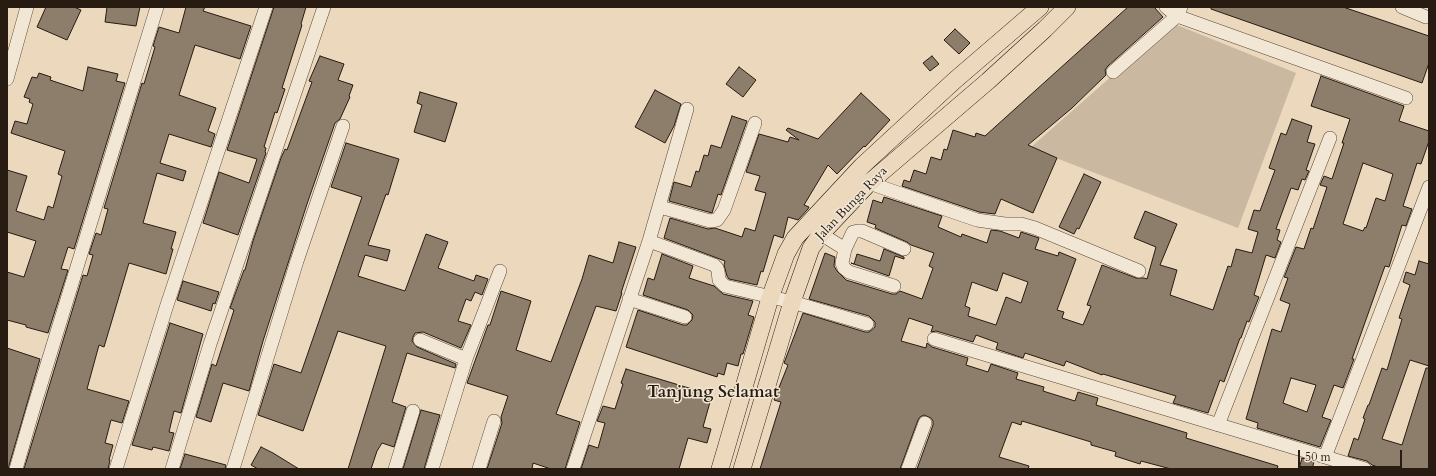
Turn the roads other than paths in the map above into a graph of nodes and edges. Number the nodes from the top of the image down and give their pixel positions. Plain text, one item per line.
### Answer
1 (27, 7) edge
2 (157, 7) edge
3 (266, 7) edge
4 (324, 7) edge
5 (1040, 7) edge
6 (1067, 7) edge
7 (1166, 7) edge
8 (1402, 7) edge
9 (1179, 11) edge
10 (1426, 17) dead end
11 (1113, 72) dead end
12 (7, 79) edge
13 (1406, 98) dead end
14 (687, 109) dead end
15 (754, 123) dead end
16 (343, 126) dead end
17 (1330, 138) dead end
18 (869, 183) junction
19 (1429, 187) edge
20 (660, 207) junction
21 (821, 234) junction
22 (649, 241) junction
23 (845, 249) junction
24 (904, 249) dead end
25 (500, 271) dead end
26 (1139, 271) dead end
27 (894, 286) dead end
28 (770, 298) junction
29 (630, 299) junction
30 (792, 302) junction
31 (685, 317) dead end
32 (867, 324) dead end
33 (420, 340) dead end
34 (934, 340) dead end
35 (466, 359) junction
36 (413, 411) dead end
37 (494, 421) dead end
38 (925, 423) dead end
39 (1218, 425) junction
40 (1325, 457) junction
41 (16, 469) edge
42 (116, 469) edge
43 (172, 469) edge
44 (233, 469) edge
45 (395, 469) edge
46 (432, 469) edge
47 (479, 469) edge
48 (573, 469) edge
49 (720, 469) edge
50 (742, 469) edge
51 (908, 469) edge
52 (1365, 469) edge

1 - 12 street
2 - 41 street
3 - 42 street
4 - 43 street
5 - 28 main road, Jalan Bunga Raya
6 - 18 main road, Jalan Bunga Raya
7 - 9 street
8 - 10 street
9 - 11 street
9 - 13 street
14 - 20 street
15 - 20 street
16 - 44 street
17 - 39 street
18 - 21 main road, Jalan Bunga Raya
18 - 26 street
19 - 40 street
20 - 22 street
21 - 23 street
21 - 30 main road, Jalan Bunga Raya
22 - 28 street
22 - 29 street
23 - 24 street
23 - 27 street
25 - 35 street
28 - 30 street
28 - 49 main road, Jalan Bunga Raya
29 - 31 street
29 - 48 street
30 - 32 street
30 - 50 main road, Jalan Bunga Raya
33 - 35 street
34 - 39 street
35 - 46 street
36 - 45 street
37 - 47 street
38 - 51 street
39 - 40 street
40 - 52 street

